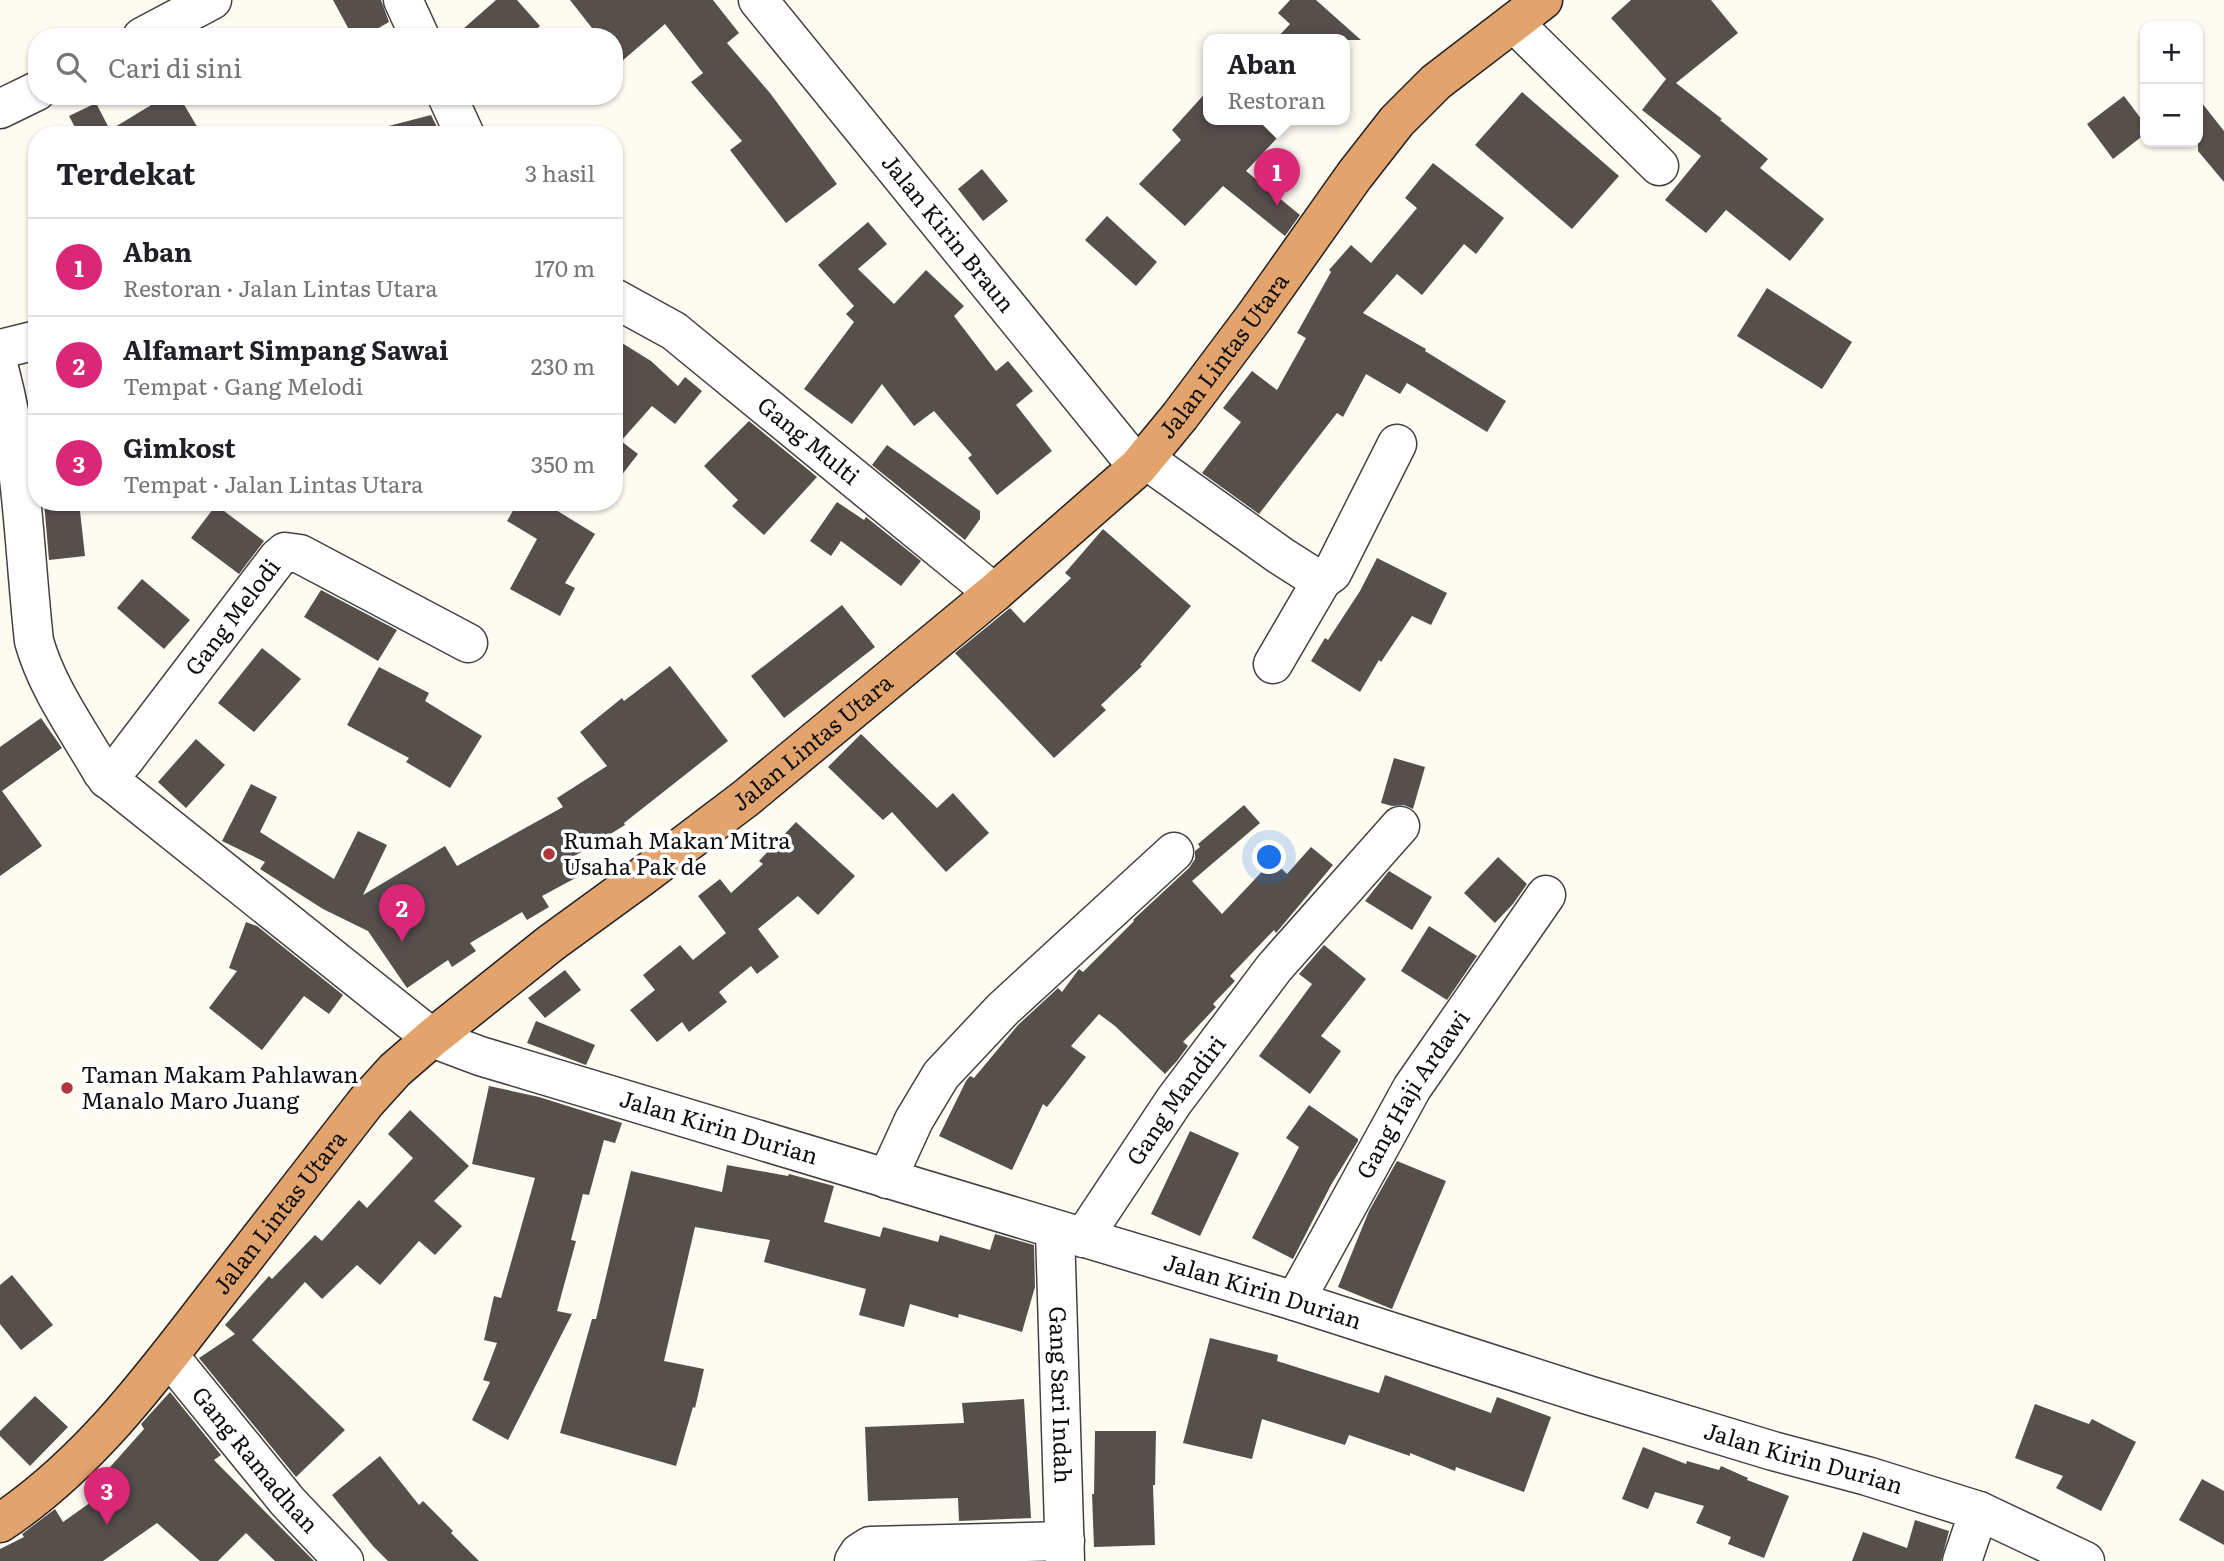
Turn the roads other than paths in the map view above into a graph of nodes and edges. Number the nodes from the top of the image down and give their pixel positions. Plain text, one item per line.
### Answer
1 (212, 0) edge
2 (403, 0) edge
3 (758, 0) edge
4 (1529, 11) edge
5 (159, 28) edge
6 (416, 28) edge
7 (28, 95) edge
8 (451, 105) edge
9 (0, 109) edge
10 (461, 126) edge
11 (1659, 166) dead end
12 (623, 303) edge
13 (28, 342) edge
14 (0, 349) edge
15 (0, 372) edge
16 (1397, 444) dead end
17 (1142, 463) junction
18 (1322, 580) junction
19 (995, 593) junction
20 (468, 643) dead end
21 (1273, 664) dead end
22 (105, 775) junction
23 (1400, 826) dead end
24 (1174, 852) dead end
25 (1546, 895) dead end
26 (432, 1038) junction
27 (887, 1180) junction
28 (1069, 1234) junction
29 (1295, 1301) junction
30 (169, 1356) junction
31 (1979, 1511) junction
32 (0, 1523) edge
33 (1065, 1551) edge
34 (344, 1561) edge
35 (854, 1561) edge
36 (1962, 1561) edge
37 (2085, 1561) edge

1 - 5 street
2 - 6 street
3 - 17 street, Jalan Kirin Braun
4 - 11 street
4 - 17 highway, Jalan Lintas Utara
7 - 9 street
8 - 10 street
12 - 19 street, Gang Multi
13 - 14 street
15 - 22 street
16 - 18 street
17 - 18 street, Jalan Kirin Braun
17 - 19 highway, Jalan Lintas Utara
18 - 21 street
19 - 26 highway, Jalan Lintas Utara
20 - 22 street, Gang Melodi
22 - 26 street
23 - 28 street, Gang Mandiri
24 - 27 street
25 - 29 street, Gang Haji Ardawi
26 - 27 street, Jalan Kirin Durian
26 - 30 highway, Jalan Lintas Utara
27 - 28 street, Jalan Kirin Durian
28 - 29 street, Jalan Kirin Durian
28 - 33 street, Gang Sari Indah
29 - 31 street, Jalan Kirin Durian
30 - 32 highway, Jalan Lintas Utara
30 - 34 street, Gang Ramadhan
31 - 36 street
31 - 37 street, Jalan Kirin Durian
33 - 35 street

